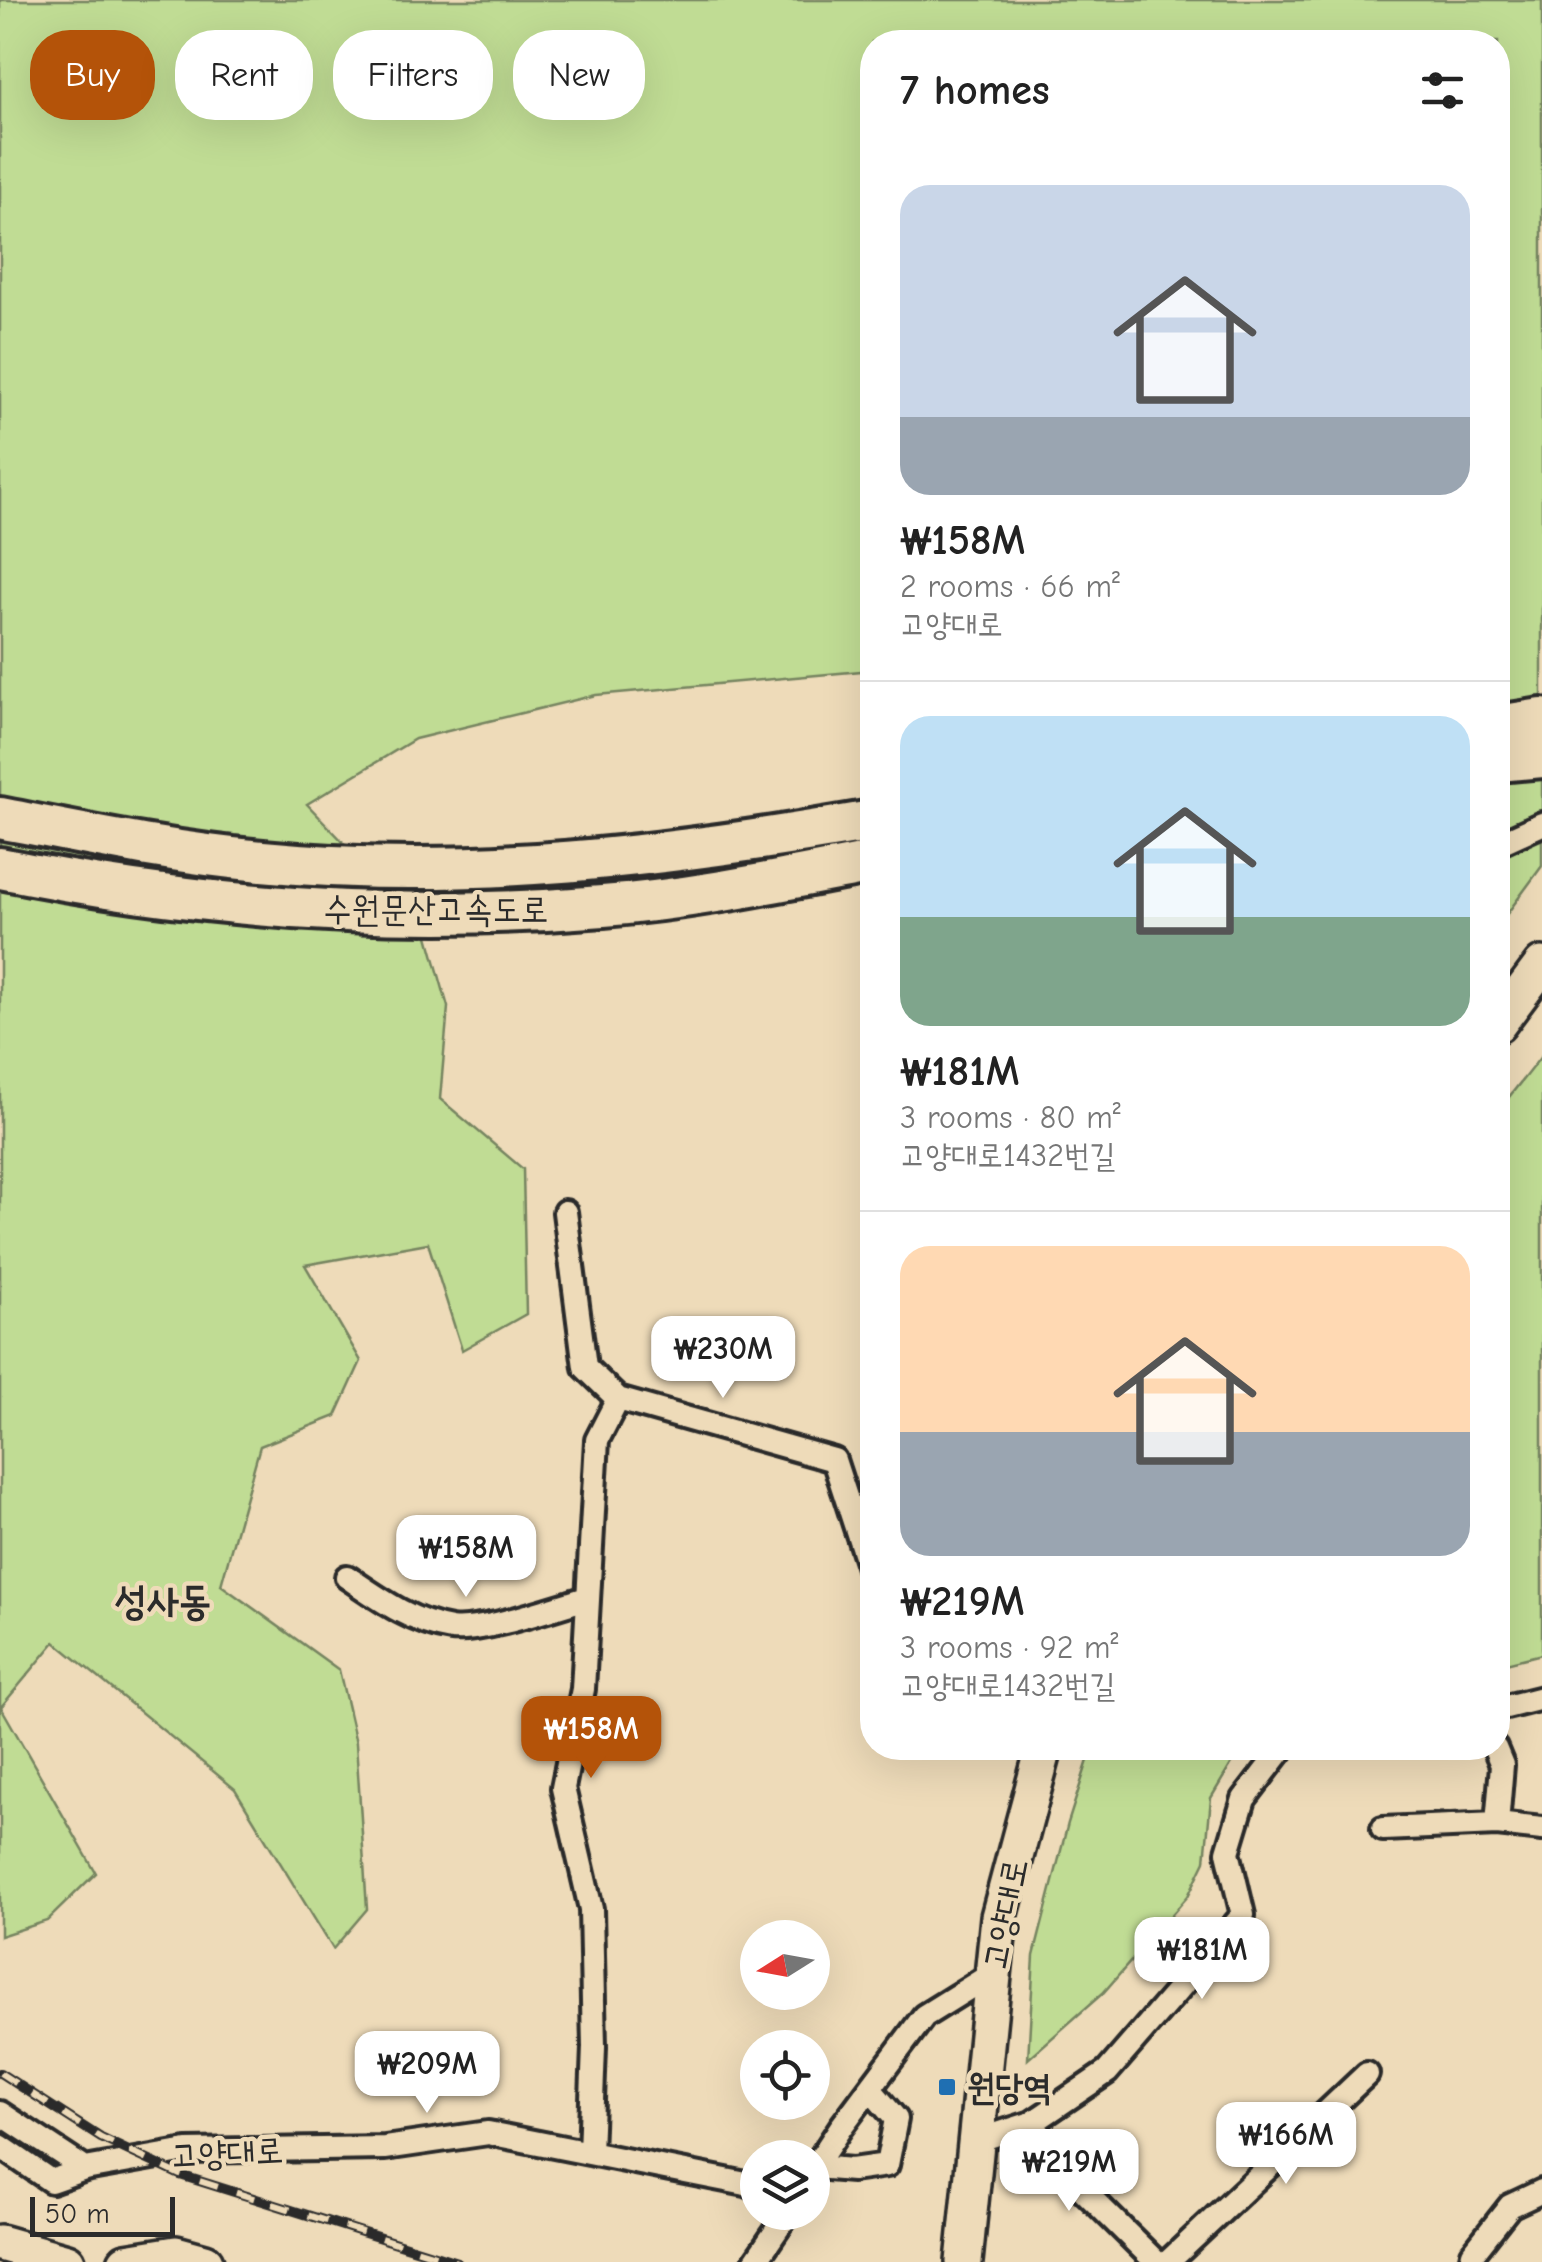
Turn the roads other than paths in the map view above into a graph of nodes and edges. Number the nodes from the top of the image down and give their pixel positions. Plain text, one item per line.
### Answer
1 (1542, 719) edge
2 (1510, 724) edge
3 (0, 818) edge
4 (860, 823) edge
5 (1542, 824) edge
6 (1510, 839) edge
7 (860, 865) edge
8 (0, 868) edge
9 (1542, 965) edge
10 (1510, 1008) edge
11 (565, 1212) dead end
12 (618, 1399) junction
13 (860, 1540) edge
14 (347, 1577) dead end
15 (587, 1598) junction
16 (1542, 1698) edge
17 (1510, 1706) edge
18 (1041, 1760) edge
19 (1274, 1760) edge
20 (1500, 1760) edge
21 (1497, 1824) junction
22 (1383, 1829) dead end
23 (1542, 1829) edge
24 (993, 1973) junction
25 (1367, 2074) dead end
26 (870, 2089) junction
27 (0, 2113) edge
28 (1032, 2123) junction
29 (976, 2142) junction
30 (0, 2146) edge
31 (830, 2146) edge
32 (590, 2153) junction
33 (85, 2169) junction
34 (830, 2169) edge
35 (740, 2183) edge
36 (1542, 2191) edge
37 (777, 2230) edge
38 (0, 2243) edge
39 (67, 2262) edge
40 (126, 2262) edge
41 (205, 2262) edge
42 (755, 2262) edge
43 (964, 2262) edge
44 (1156, 2262) edge
45 (1168, 2262) edge
46 (1471, 2262) edge

1 - 2 highway
3 - 4 highway, 수원문산고속도로
5 - 6 street
7 - 8 highway, 수원문산고속도로
9 - 10 main road
11 - 12 street
12 - 13 street
12 - 15 street
14 - 15 street
15 - 32 street
16 - 17 street
18 - 24 main road, 고양대로
19 - 28 street
20 - 21 street
21 - 22 street
21 - 23 street
24 - 26 street
24 - 29 main road, 고양대로
25 - 45 street
26 - 31 street
26 - 34 street
27 - 33 street
28 - 29 street
28 - 44 street
29 - 43 main road, 고양대로
30 - 33 street, 고양대로
32 - 33 street, 고양대로
32 - 35 street, 고양대로
36 - 46 street
37 - 42 street
38 - 39 main road
40 - 41 main road

